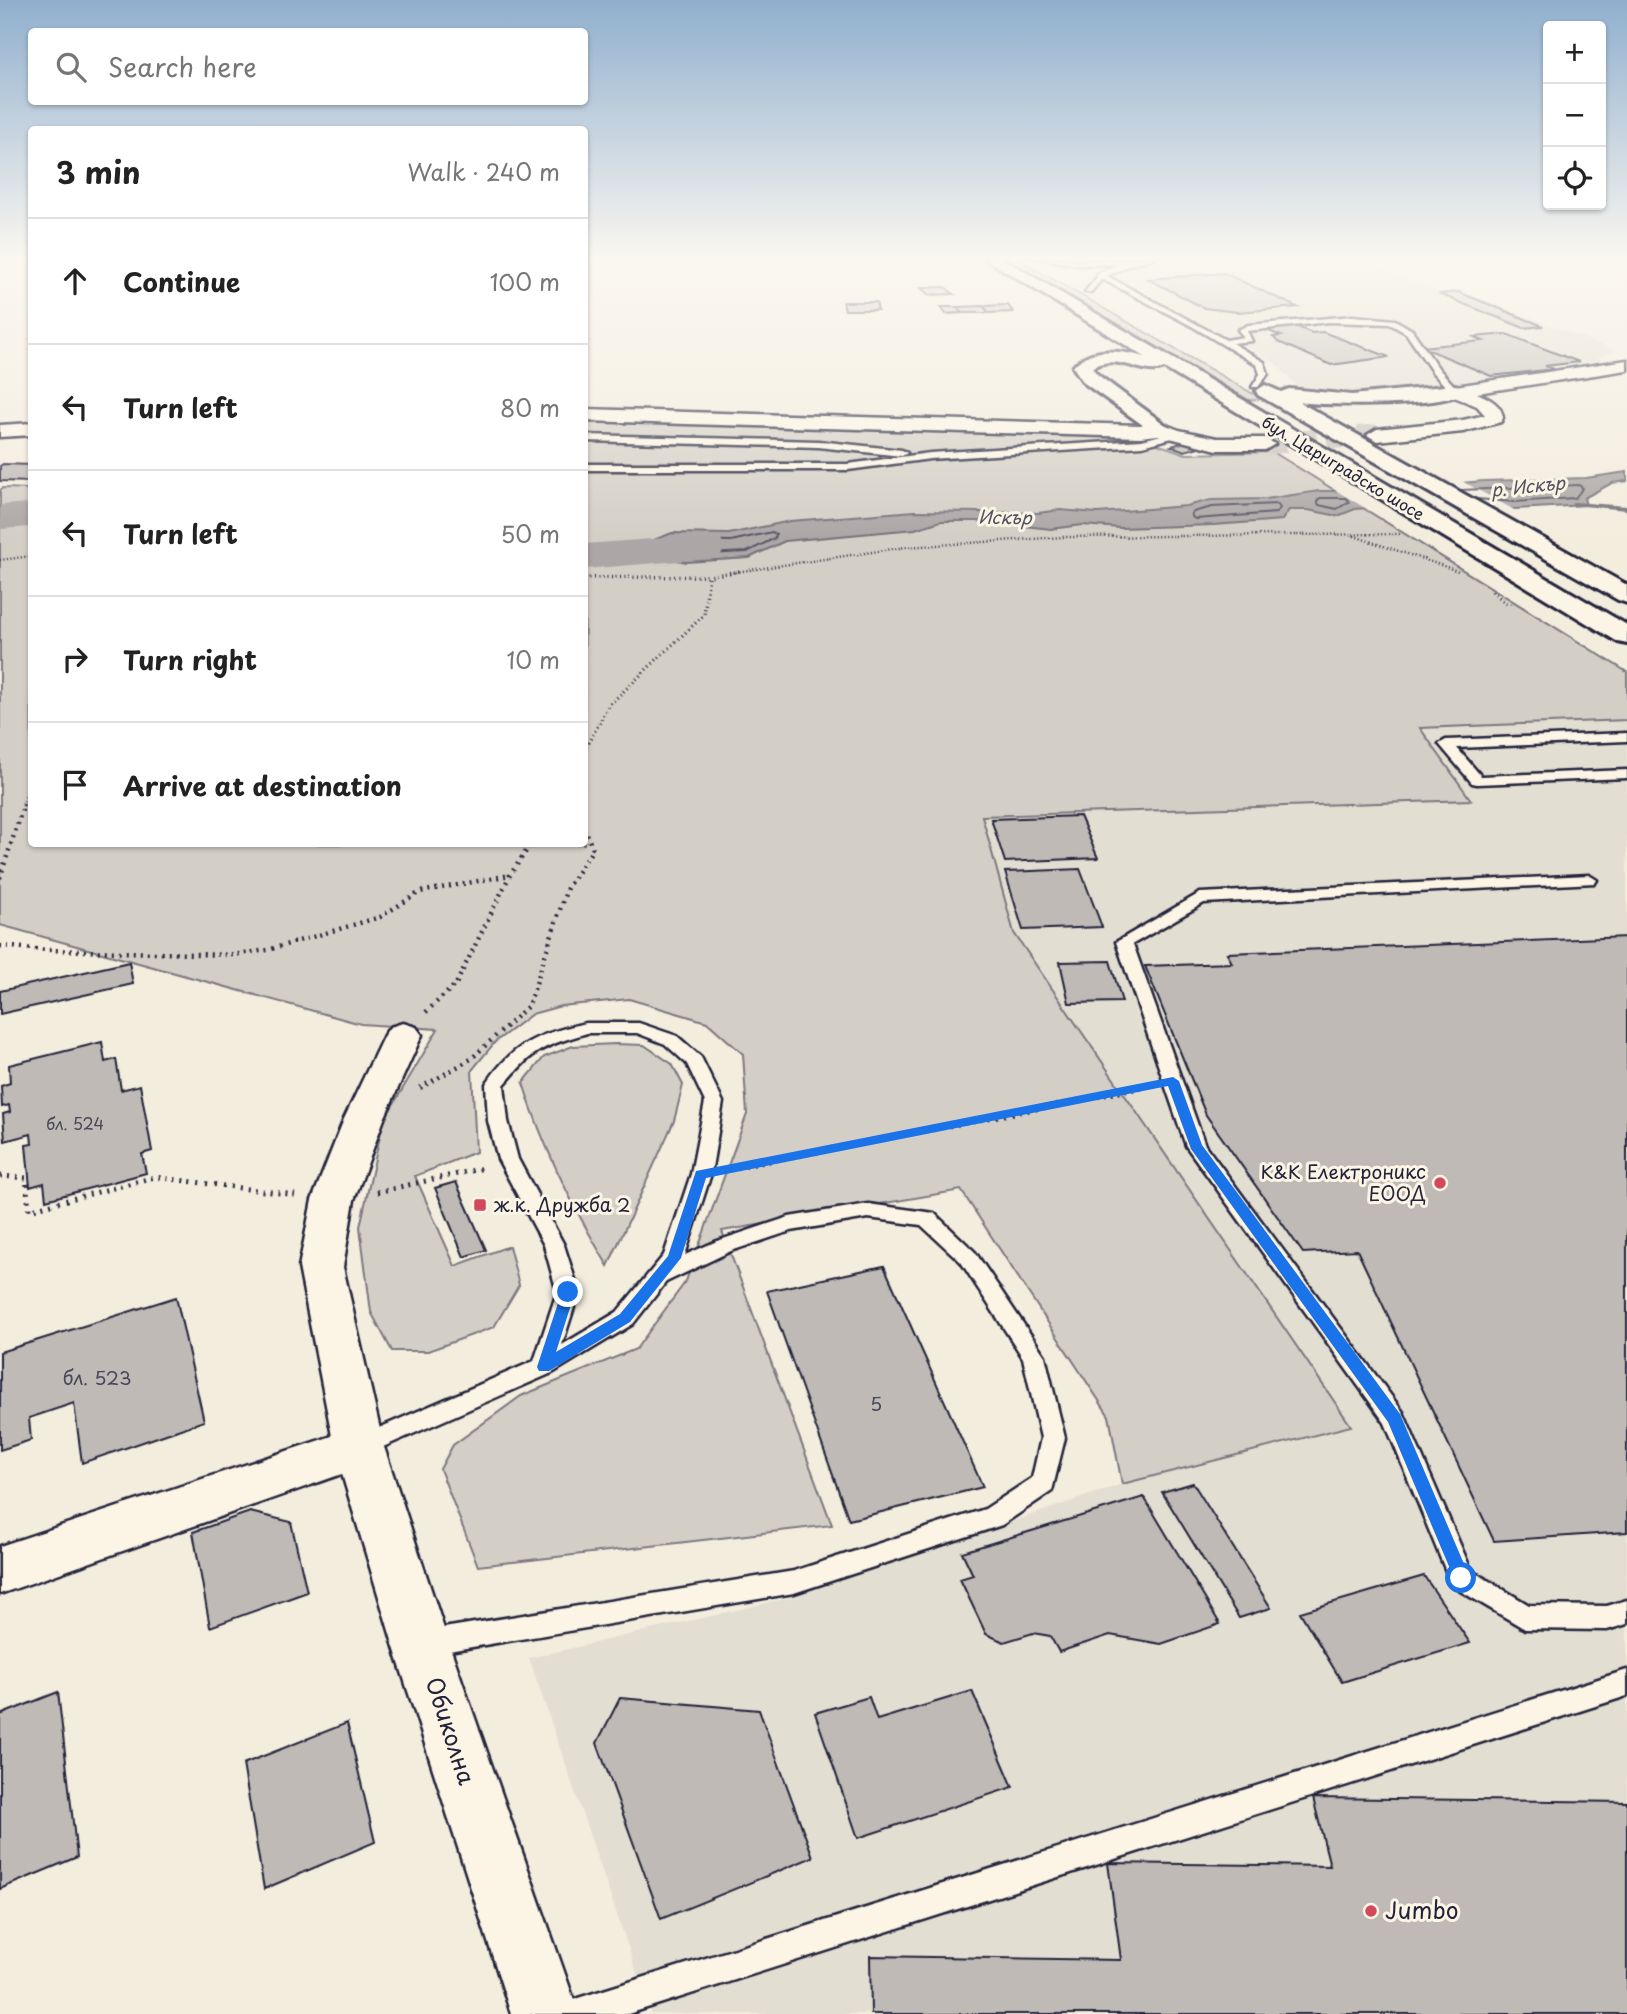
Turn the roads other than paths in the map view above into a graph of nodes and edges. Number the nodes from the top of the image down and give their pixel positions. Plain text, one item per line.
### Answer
1 (1120, 350) edge
2 (1145, 350) edge
3 (1239, 350) edge
4 (1421, 350) edge
5 (1106, 358) junction
6 (1627, 365) edge
7 (1253, 384) junction
8 (1209, 388) junction
9 (1455, 391) junction
10 (1367, 402) junction
11 (588, 415) edge
12 (28, 429) edge
13 (0, 431) edge
14 (1167, 432) junction
15 (1340, 433) junction
16 (1377, 435) tunnel mouth
17 (588, 438) edge
18 (1265, 444) tunnel mouth
19 (930, 456) junction
20 (588, 467) edge
21 (1627, 595) edge
22 (1627, 636) edge
23 (1627, 737) edge
24 (1627, 774) edge
25 (1589, 880) dead end
26 (403, 1035) road end
27 (656, 1278) junction
28 (544, 1367) junction
29 (359, 1447) junction
30 (0, 1570) edge
31 (1627, 1612) edge
32 (421, 1644) junction
33 (1627, 1683) edge
34 (545, 2014) edge
35 (578, 2014) edge

1 - 5 highway
2 - 8 highway, бул. Цариградско шосе
3 - 7 lane
4 - 9 lane
5 - 8 highway
5 - 14 highway
6 - 9 street
7 - 10 highway
7 - 15 highway, бул. Цариградско шосе
8 - 22 highway, бул. Цариградско шосе
9 - 10 highway
9 - 16 street
10 - 15 highway
11 - 14 street
12 - 13 street
14 - 18 street
14 - 19 lane
15 - 21 highway, бул. Цариградско шосе
17 - 19 lane
19 - 20 lane
23 - 24 lane
25 - 31 lane
26 - 29 street, Обиколна
27 - 28 lane
27 - 28 lane
27 - 32 lane
28 - 29 lane
29 - 30 street
29 - 32 street, Обиколна
32 - 34 street, Обиколна
33 - 35 lane

